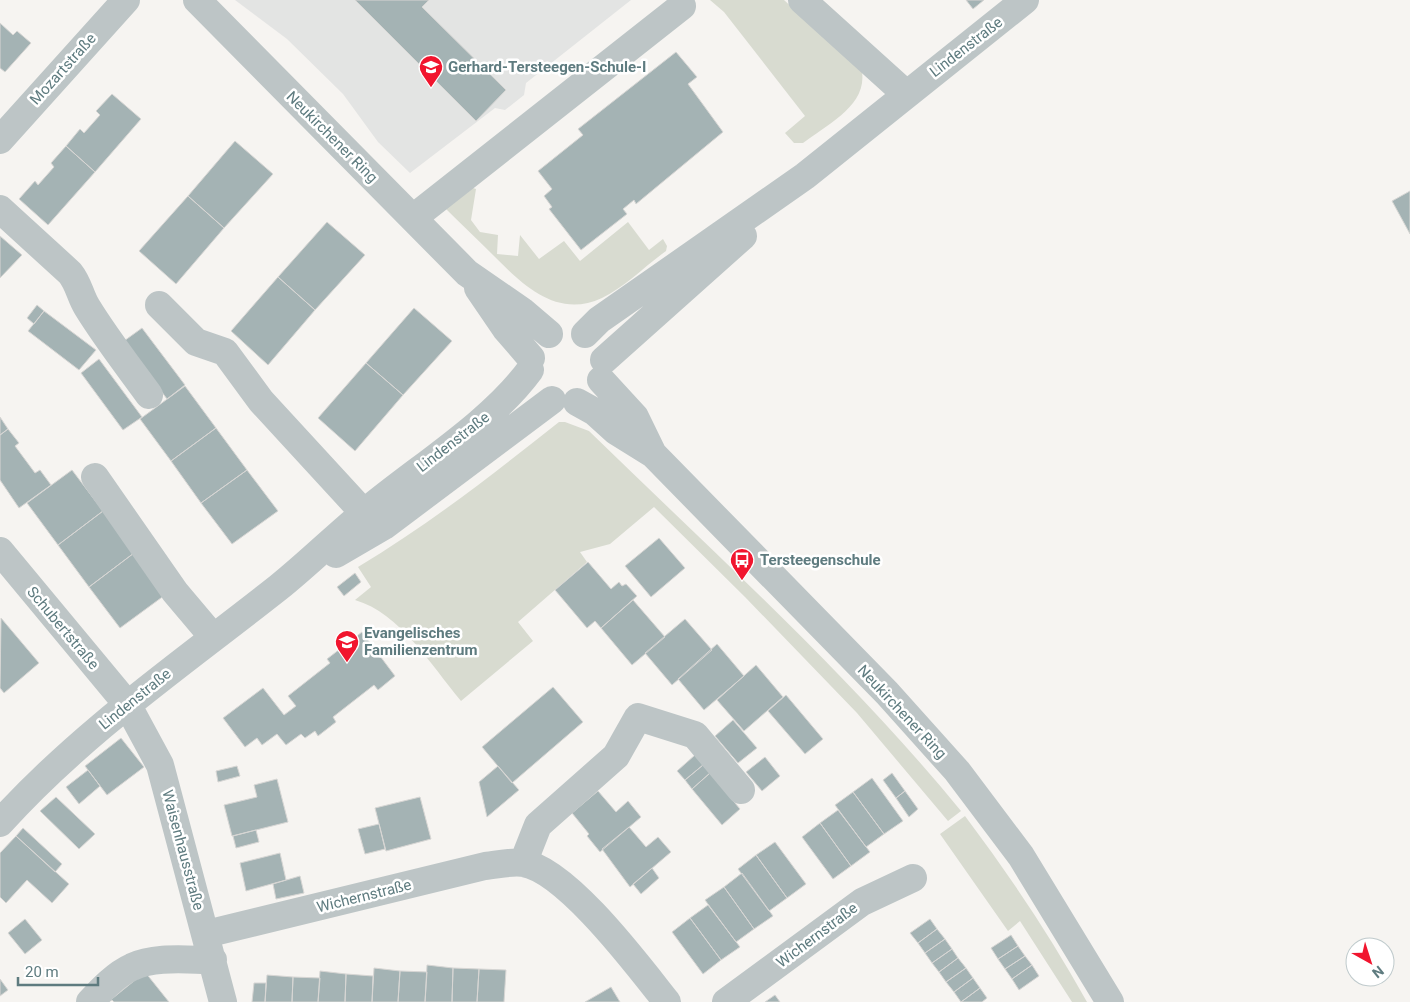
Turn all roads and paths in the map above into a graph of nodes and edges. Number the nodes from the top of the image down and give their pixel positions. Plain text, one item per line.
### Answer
1 (126, 0) edge
2 (197, 0) edge
3 (802, 0) edge
4 (1026, 0) edge
5 (682, 6) dead end
6 (906, 94) junction
7 (4, 125) edge
8 (805, 176) junction
9 (0, 209) edge
10 (413, 218) junction
11 (467, 273) junction
12 (158, 305) dead end
13 (548, 334) junction
14 (585, 334) junction
15 (530, 364) junction
16 (603, 370) junction
17 (149, 396) dead end
18 (565, 401) junction
19 (653, 454) junction
20 (95, 477) dead end
21 (364, 513) junction
22 (0, 551) edge
23 (280, 586) junction
24 (213, 637) junction
25 (127, 704) junction
26 (741, 790) dead end
27 (0, 823) edge
28 (523, 863) junction
29 (913, 878) dead end
30 (206, 934) junction
31 (212, 960) junction
32 (90, 1002) edge
33 (223, 1002) edge
34 (667, 1002) edge
35 (726, 1002) edge
36 (1110, 1002) edge

1 - 7 street, Mozartstraße
2 - 10 street, Neukirchener Ring
3 - 6 street
4 - 6 street, Lindenstraße
5 - 10 street
6 - 8 street, Lindenstraße
8 - 14 street, Lindenstraße
8 - 16 street, Lindenstraße
9 - 17 street
10 - 11 street, Neukirchener Ring
11 - 13 street, Neukirchener Ring
11 - 15 street, Neukirchener Ring
12 - 21 street
13 - 14 street
13 - 15 street
14 - 16 street
15 - 18 street
15 - 21 street, Lindenstraße
16 - 18 street
16 - 19 street, Neukirchener Ring
18 - 19 street, Neukirchener Ring
18 - 23 street, Lindenstraße
19 - 36 street, Neukirchener Ring
20 - 24 street
21 - 23 street, Lindenstraße
22 - 25 street, Schubertstraße
23 - 24 street, Lindenstraße
24 - 25 street, Lindenstraße
25 - 27 street, Lindenstraße
25 - 30 street, Waisenhausstraße
26 - 28 street
28 - 30 street, Wichernstraße
28 - 34 street, Wichernstraße
29 - 35 street, Wichernstraße
30 - 31 street, Waisenhausstraße
31 - 32 street
31 - 33 street, Waisenhausstraße

